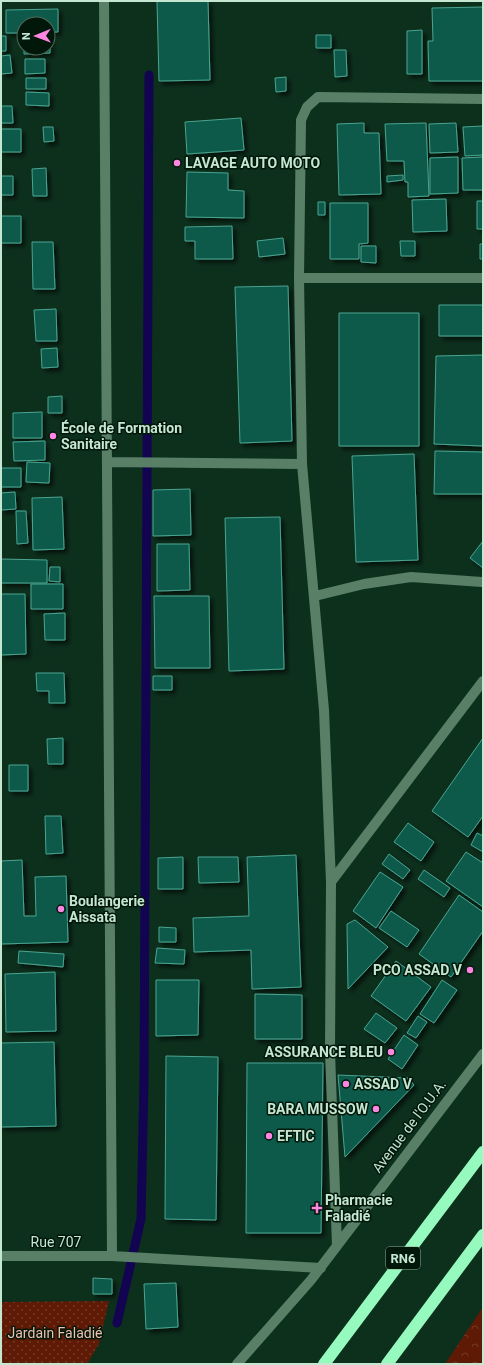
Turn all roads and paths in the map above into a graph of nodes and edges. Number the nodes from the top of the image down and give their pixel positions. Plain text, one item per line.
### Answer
1 (104, 1) edge
2 (483, 98) edge
3 (299, 278) junction
4 (483, 278) edge
5 (107, 462) junction
6 (302, 464) junction
7 (482, 582) edge
8 (315, 596) junction
9 (483, 681) edge
10 (330, 882) junction
11 (483, 1054) edge
12 (483, 1152) edge
13 (483, 1234) edge
14 (337, 1246) junction
15 (1, 1256) edge
16 (112, 1256) junction
17 (321, 1268) junction
18 (237, 1364) edge
19 (324, 1364) edge
20 (387, 1364) edge

1 - 5 street
2 - 3 street
3 - 4 street
3 - 6 street
5 - 6 street
5 - 16 street
6 - 8 street
7 - 8 street
8 - 10 street
9 - 10 street
10 - 14 street
11 - 14 street, Avenue de l'O.U.A.
12 - 19 highway, RN6
13 - 20 highway
14 - 17 street, Avenue de l'O.U.A.
15 - 16 street, Rue 707
16 - 17 street, Rue 707
17 - 18 street, Avenue de l'O.U.A.

